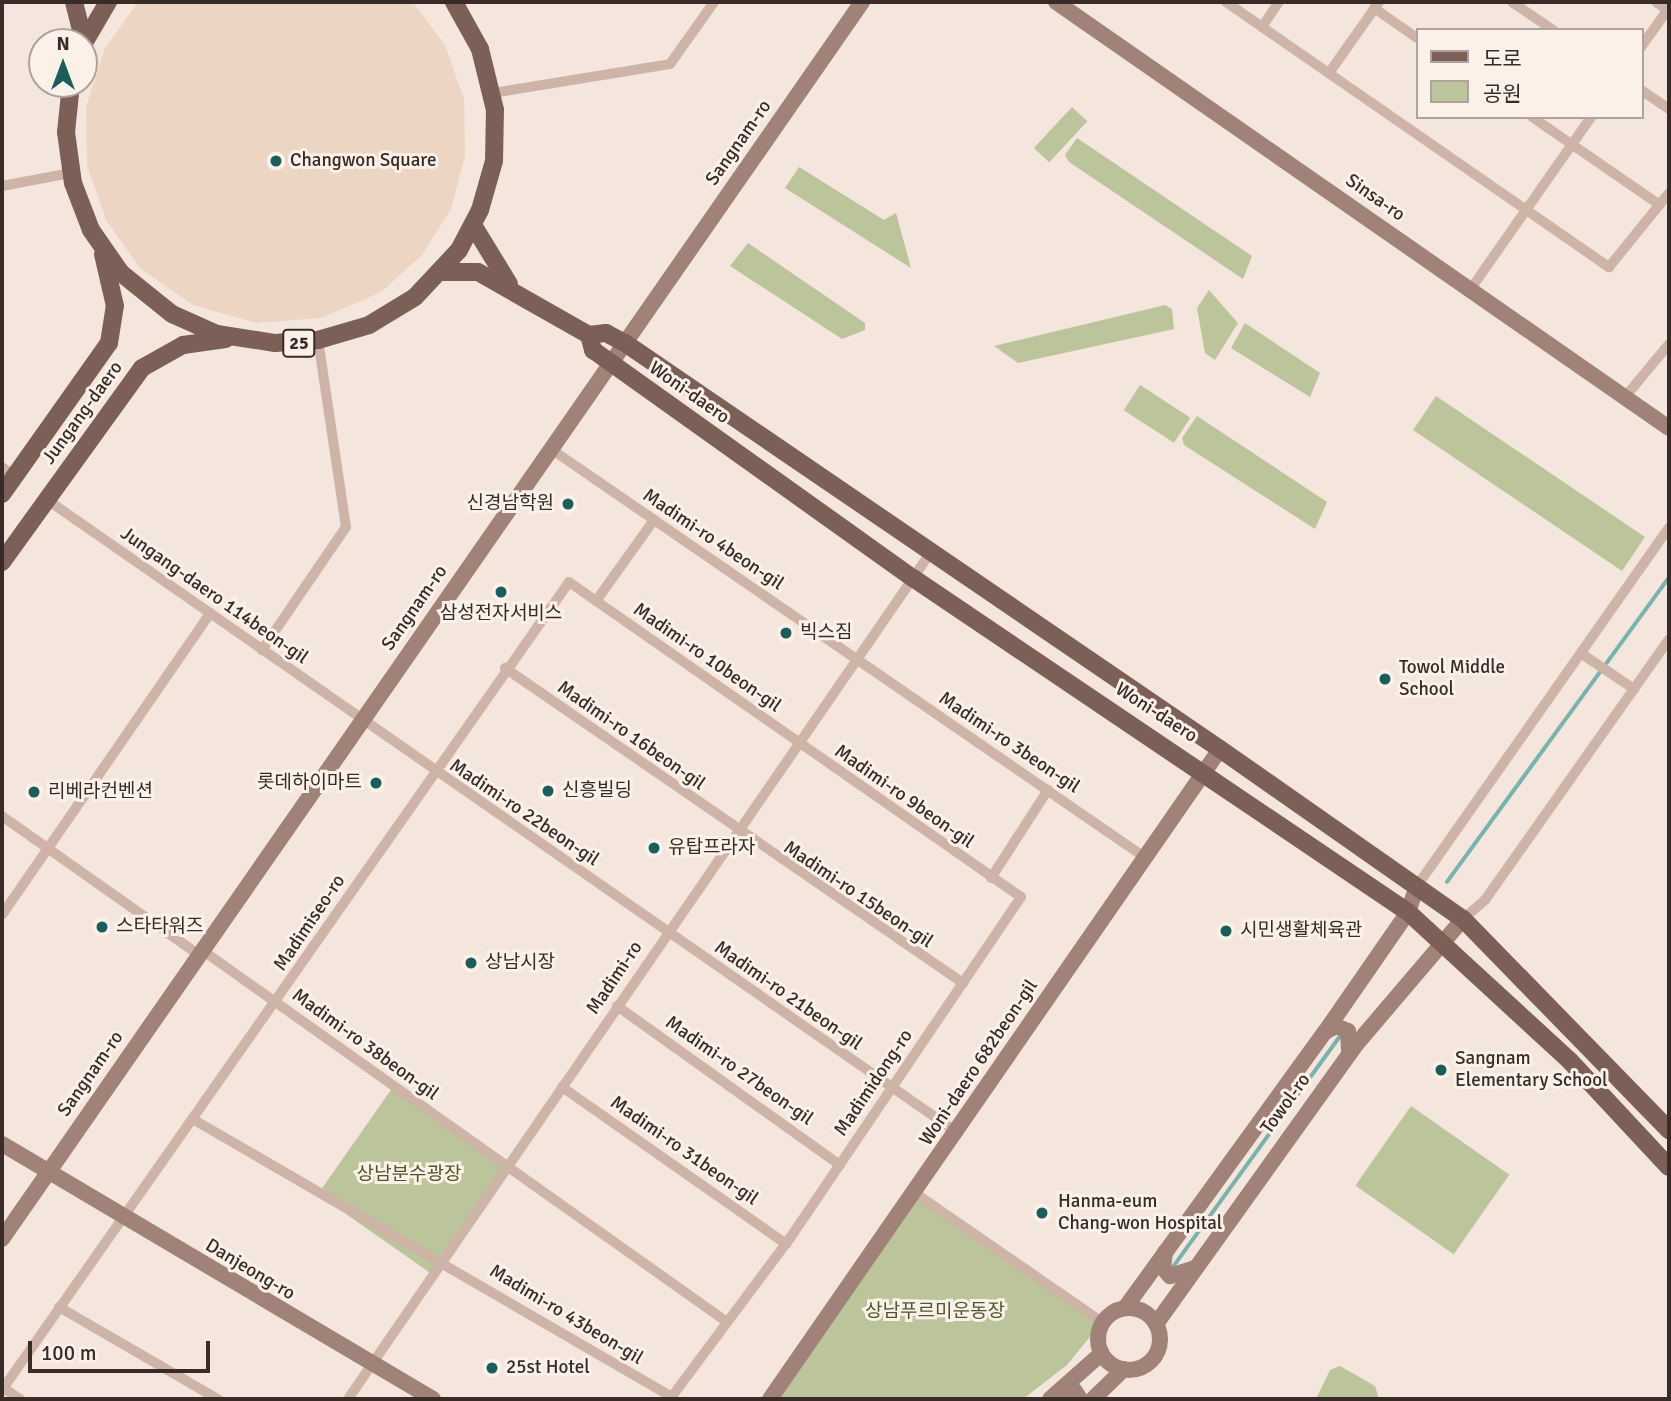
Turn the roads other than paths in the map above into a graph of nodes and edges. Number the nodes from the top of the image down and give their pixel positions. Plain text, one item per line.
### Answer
1 (74, 2) edge
2 (108, 2) edge
3 (454, 2) edge
4 (713, 2) edge
5 (862, 2) edge
6 (1056, 2) edge
7 (1226, 2) edge
8 (1279, 2) edge
9 (1512, 2) edge
10 (1656, 2) edge
11 (1377, 5) edge
12 (1669, 10) edge
13 (1262, 27) junction
14 (80, 28) edge
15 (92, 28) edge
16 (1550, 28) edge
17 (1416, 37) edge
18 (1643, 44) edge
19 (1329, 73) junction
20 (1643, 91) edge
21 (493, 93) junction
22 (71, 98) edge
23 (1669, 109) edge
24 (1535, 119) edge
25 (1590, 119) edge
26 (1572, 145) junction
27 (70, 173) junction
28 (2, 186) edge
29 (1669, 193) edge
30 (1660, 205) junction
31 (1526, 210) junction
32 (473, 225) junction
33 (102, 247) junction
34 (441, 272) junction
35 (509, 284) junction
36 (1470, 290) junction
37 (589, 335) junction
38 (232, 338) junction
39 (318, 340) junction
40 (625, 343) junction
41 (1669, 344) edge
42 (611, 363) junction
43 (1625, 397) junction
44 (1669, 428) edge
45 (551, 449) junction
46 (8, 472) edge
47 (2, 494) edge
48 (46, 499) junction
49 (654, 520) junction
50 (1669, 528) edge
51 (931, 552) junction
52 (2, 562) edge
53 (913, 578) junction
54 (596, 601) junction
55 (210, 613) junction
56 (1669, 639) edge
57 (262, 650) junction
58 (1582, 654) junction
59 (856, 659) junction
60 (505, 668) junction
61 (1634, 690) junction
62 (361, 722) junction
63 (797, 743) junction
64 (1220, 748) junction
65 (1204, 769) junction
66 (433, 771) junction
67 (1048, 790) junction
68 (2, 816) edge
69 (736, 832) junction
70 (48, 849) junction
71 (1143, 856) junction
72 (991, 878) junction
73 (1417, 886) junction
74 (1408, 912) junction
75 (2, 915) edge
76 (1463, 919) junction
77 (668, 932) junction
78 (1441, 939) junction
79 (201, 953) junction
80 (962, 984) junction
81 (277, 1004) junction
82 (617, 1006) junction
83 (1325, 1032) junction
84 (1349, 1054) junction
85 (562, 1087) junction
86 (890, 1088) junction
87 (196, 1121) junction
88 (1669, 1130) edge
89 (958, 1133) junction
90 (2, 1144) edge
91 (840, 1165) junction
92 (1669, 1167) edge
93 (507, 1168) junction
94 (46, 1175) junction
95 (915, 1193) junction
96 (120, 1218) junction
97 (2, 1239) edge
98 (786, 1244) junction
99 (1165, 1252) junction
100 (442, 1261) junction
101 (1195, 1268) junction
102 (59, 1307) junction
103 (1125, 1308) junction
104 (727, 1322) junction
105 (1102, 1322) junction
106 (1156, 1324) junction
107 (1102, 1353) junction
108 (371, 1366) junction
109 (1124, 1369) junction
110 (2, 1388) edge
111 (1053, 1396) edge
112 (671, 1398) edge
113 (20, 1399) edge
114 (218, 1399) edge
115 (348, 1399) edge
116 (433, 1399) edge
117 (770, 1399) edge
118 (1080, 1399) edge
119 (1093, 1399) edge

1 - 14 main road
2 - 15 main road
3 - 21 main road, 25
4 - 21 street
5 - 40 street, Sangnam-ro
6 - 36 street, Sinsa-ro
7 - 13 street
8 - 13 street
9 - 16 street
10 - 12 street
11 - 17 street
11 - 19 street
12 - 18 street
13 - 19 street
19 - 31 street
20 - 23 street
21 - 32 main road, 25
22 - 27 main road, 25
24 - 26 street
25 - 26 street
26 - 30 street
26 - 31 street
27 - 28 street
27 - 33 main road, 25
29 - 30 street
30 - 31 street
31 - 36 street
32 - 34 main road, 25
32 - 35 main road, Woni-daero
33 - 38 main road, 25
33 - 46 main road, Jungang-daero
34 - 35 main road, Woni-daero
34 - 39 main road, 25
35 - 37 main road, Woni-daero
36 - 43 street, Sinsa-ro
37 - 40 main road, Woni-daero
37 - 42 main road, Woni-daero
38 - 39 main road, 25
38 - 48 main road, Jungang-daero
39 - 57 street
40 - 42 street, Sangnam-ro
40 - 51 main road, Woni-daero
41 - 43 street
42 - 45 street, Sangnam-ro
42 - 53 main road, Woni-daero
43 - 44 street, Sinsa-ro
45 - 49 street, Madimi-ro 4beon-gil
45 - 62 street, Sangnam-ro
46 - 47 main road, Jungang-daero
48 - 52 main road, Jungang-daero
48 - 55 street, Jungang-daero 114beon-gil
49 - 54 street
49 - 59 street, Madimi-ro 4beon-gil
50 - 58 street
51 - 53 street, Madimi-ro
51 - 64 main road, Woni-daero
53 - 59 street, Madimi-ro
53 - 65 main road, Woni-daero
54 - 60 street, Madimiseo-ro
54 - 63 street, Madimi-ro 10beon-gil
55 - 57 street, Jungang-daero 114beon-gil
55 - 70 street
56 - 61 street
57 - 62 street, Jungang-daero 114beon-gil
58 - 61 street
58 - 73 street
59 - 63 street, Madimi-ro
59 - 67 street, Madimi-ro 3beon-gil
60 - 66 street, Madimiseo-ro
60 - 69 street, Madimi-ro 16beon-gil
61 - 76 street
62 - 66 street, Madimi-ro 22beon-gil
62 - 79 street, Sangnam-ro
63 - 69 street, Madimi-ro
63 - 72 street, Madimi-ro 9beon-gil
64 - 65 street, Woni-daero 682beon-gil
64 - 73 main road, Woni-daero
65 - 71 street, Woni-daero 682beon-gil
65 - 74 main road, Woni-daero
66 - 77 street, Madimi-ro 22beon-gil
66 - 81 street, Madimiseo-ro
67 - 71 street, Madimi-ro 3beon-gil
67 - 72 street
68 - 70 street, Madimi-ro 38beon-gil
69 - 77 street, Madimi-ro
69 - 80 street, Madimi-ro 15beon-gil
70 - 75 street
70 - 79 street, Madimi-ro 38beon-gil
71 - 89 street, Woni-daero 682beon-gil
72 - 80 street, Madimidong-ro
73 - 74 street, Towol-ro
73 - 76 main road, Woni-daero
74 - 78 main road, Woni-daero
74 - 83 street, Towol-ro
76 - 78 street, Towol-ro
76 - 88 main road, Woni-daero
77 - 82 street, Madimi-ro
77 - 86 street, Madimi-ro 21beon-gil
78 - 84 street, Towol-ro
78 - 92 main road, Woni-daero
79 - 81 street, Madimi-ro 38beon-gil
79 - 94 street, Sangnam-ro
80 - 86 street, Madimidong-ro
81 - 87 street, Madimiseo-ro
81 - 93 street, Madimi-ro 38beon-gil
82 - 85 street, Madimi-ro
82 - 91 street, Madimi-ro 27beon-gil
83 - 84 street
83 - 99 street, Towol-ro
84 - 101 street, Towol-ro
85 - 93 street, Madimi-ro
85 - 98 street, Madimi-ro 31beon-gil
86 - 89 street, Madimi-ro 21beon-gil
86 - 91 street, Madimidong-ro
87 - 96 street, Madimiseo-ro
87 - 100 street, Madimi-ro 43beon-gil
89 - 95 street, Woni-daero 682beon-gil
90 - 94 street, Danjeong-ro
91 - 98 street, Madimidong-ro
93 - 100 street, Madimi-ro
93 - 104 street
94 - 96 street, Danjeong-ro
94 - 97 street, Sangnam-ro
95 - 105 street
95 - 117 street, Woni-daero 682beon-gil
96 - 102 street, Madimiseo-ro
96 - 108 street, Danjeong-ro
98 - 104 street, Madimidong-ro
99 - 101 street
99 - 103 street, Towol-ro
100 - 108 street, Madimi-ro
100 - 112 street, Madimi-ro 43beon-gil
101 - 106 street, Towol-ro
102 - 110 street, Madimiseo-ro
102 - 114 street
103 - 105 street
103 - 106 street
104 - 112 street, Madimidong-ro
105 - 107 street
106 - 109 street
107 - 109 street
107 - 111 street
108 - 115 street, Madimi-ro
108 - 116 street, Danjeong-ro
109 - 119 street
110 - 113 street
111 - 118 street

